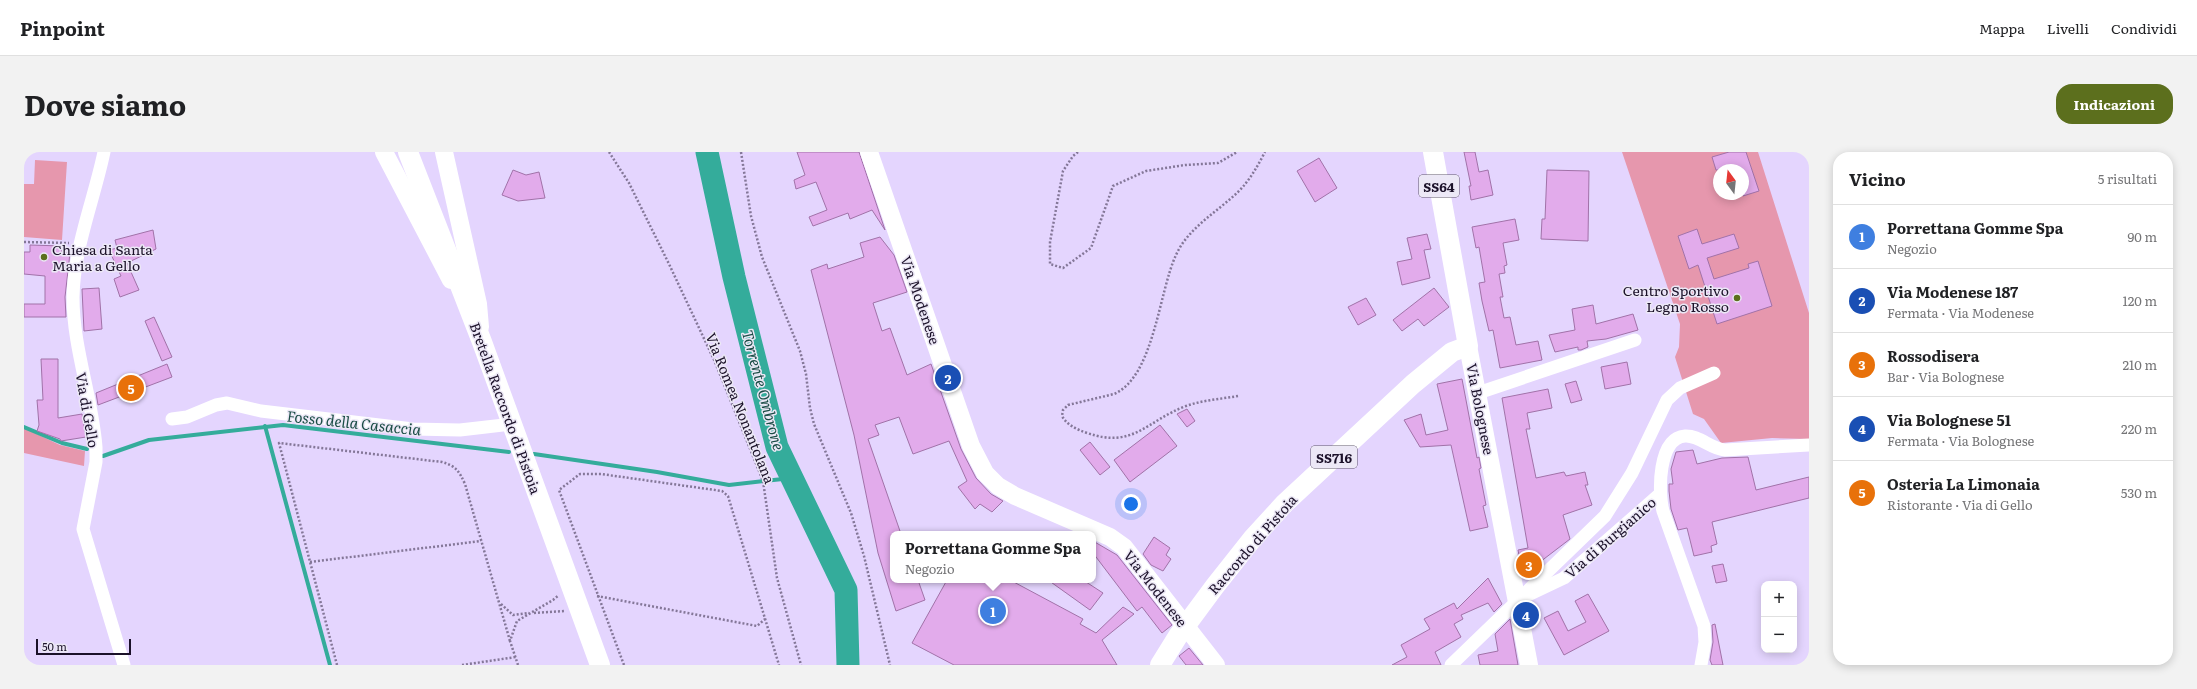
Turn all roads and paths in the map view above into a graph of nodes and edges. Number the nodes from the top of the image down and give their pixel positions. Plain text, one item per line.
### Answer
1 (104, 152) edge
2 (384, 152) edge
3 (408, 152) edge
4 (444, 152) edge
5 (609, 152) edge
6 (741, 152) edge
7 (869, 152) edge
8 (1078, 152) edge
9 (1237, 152) edge
10 (1265, 152) edge
11 (1433, 152) edge
12 (24, 242) edge
13 (79, 244) junction
14 (462, 294) junction
15 (1635, 340) dead end
16 (482, 342) junction
17 (1468, 346) junction
18 (1714, 373) dead end
19 (1478, 393) junction
20 (1238, 396) dead end
21 (172, 419) dead end
22 (512, 424) junction
23 (1809, 445) edge
24 (1660, 494) junction
25 (1094, 531) edge
26 (1096, 532) edge
27 (481, 540) junction
28 (310, 562) junction
29 (571, 584) junction
30 (597, 596) junction
31 (1517, 600) junction
32 (499, 602) junction
33 (581, 611) junction
34 (532, 613) junction
35 (766, 618) junction
36 (1178, 636) junction
37 (510, 641) junction
38 (516, 657) junction
39 (124, 665) edge
40 (337, 665) edge
41 (462, 665) edge
42 (518, 665) edge
43 (600, 665) edge
44 (624, 665) edge
45 (779, 665) edge
46 (801, 665) edge
47 (890, 665) edge
48 (1153, 665) edge
49 (1160, 665) edge
50 (1216, 665) edge
51 (1452, 665) edge
52 (1529, 665) edge
53 (1701, 665) edge

1 - 13 street, Via di Gello
2 - 14 street
3 - 14 main road, Bretella Raccordo di Pistoia
4 - 16 street
5 - 46 path, Via Romea Nonantolana
6 - 47 path
7 - 25 street, Via Modenese
8 - 9 path
10 - 20 path
11 - 17 main road, Via Bolognese / SS64
12 - 13 path
13 - 39 street, Via di Gello
14 - 16 main road, Bretella Raccordo di Pistoia
15 - 19 street
16 - 22 main road, Bretella Raccordo di Pistoia
17 - 19 street, Via Bolognese
17 - 36 main road, Raccordo di Pistoia / SS716
18 - 31 street
19 - 31 street, Via Bolognese
21 - 22 street
22 - 29 main road, Bretella Raccordo di Pistoia
23 - 24 street, Via di Burgianico
24 - 31 street, Via di Burgianico
24 - 53 street, Via di Burgianico
26 - 50 street, Via Modenese
27 - 28 path
27 - 28 path
27 - 32 path
28 - 40 path
29 - 33 main road, Bretella Raccordo di Pistoia
29 - 34 path
30 - 35 path
30 - 35 path
30 - 44 path
31 - 51 street
31 - 52 street, Via Bolognese
32 - 34 path
32 - 37 path
33 - 34 path
33 - 43 main road, Bretella Raccordo di Pistoia
34 - 37 path
35 - 45 path
36 - 48 main road
36 - 49 main road, Raccordo di Pistoia / SS716
37 - 38 path
38 - 41 path
38 - 42 path

